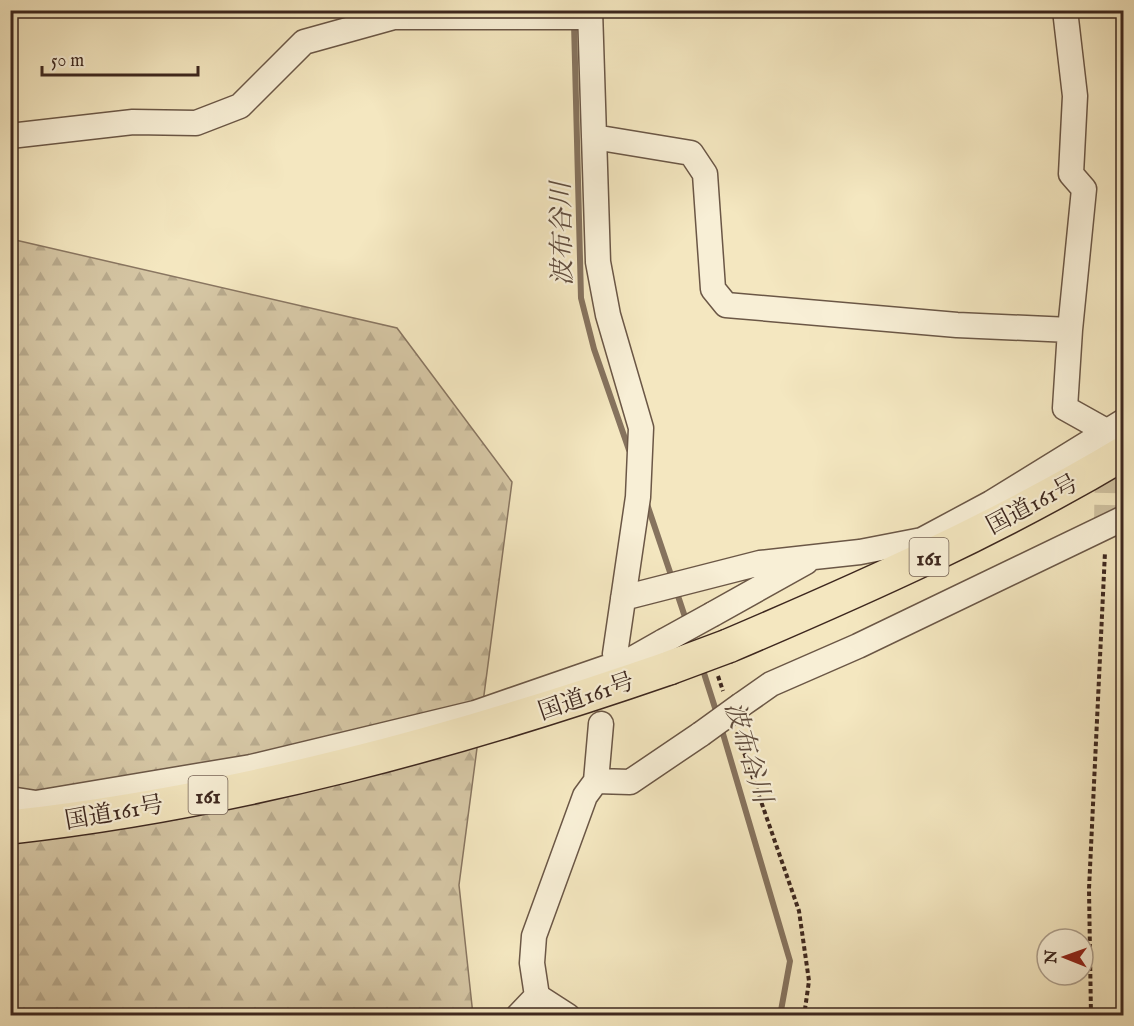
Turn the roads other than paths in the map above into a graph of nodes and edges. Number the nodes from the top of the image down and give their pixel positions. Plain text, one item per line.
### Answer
1 (1065, 10) edge
2 (581, 15) edge
3 (10, 136) edge
4 (594, 137) junction
5 (1070, 330) junction
6 (1118, 435) edge
7 (1115, 523) edge
8 (816, 556) junction
9 (623, 598) junction
10 (615, 654) dead end
11 (666, 655) junction
12 (601, 724) dead end
13 (596, 781) junction
14 (10, 799) edge
15 (10, 827) edge
16 (537, 996) junction
17 (518, 1016) edge
18 (568, 1016) edge

1 - 5 street
2 - 3 street
2 - 4 street
4 - 5 street
4 - 9 street
5 - 6 street
6 - 8 street
6 - 11 highway, 国道161号 / 161, bridge
7 - 13 street, bridge
8 - 9 street
8 - 11 street, bridge
9 - 10 street
11 - 14 street
11 - 15 highway, 国道161号 / 161
12 - 13 street
13 - 16 street
16 - 17 street
16 - 18 street

